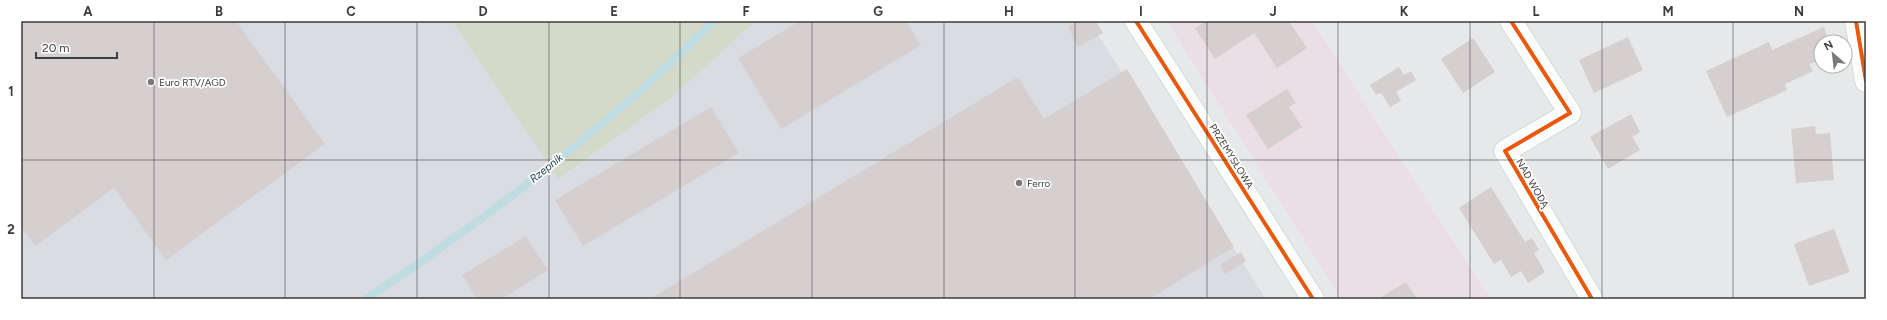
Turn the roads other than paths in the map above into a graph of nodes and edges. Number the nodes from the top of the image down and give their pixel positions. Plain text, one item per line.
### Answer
1 (1136, 21) edge
2 (1511, 21) edge
3 (1856, 21) edge
4 (1866, 81) edge
5 (1313, 299) edge
6 (1592, 299) edge

1 - 5 street, PRZEMYSŁOWA
2 - 6 street, NAD WODĄ
3 - 4 street

